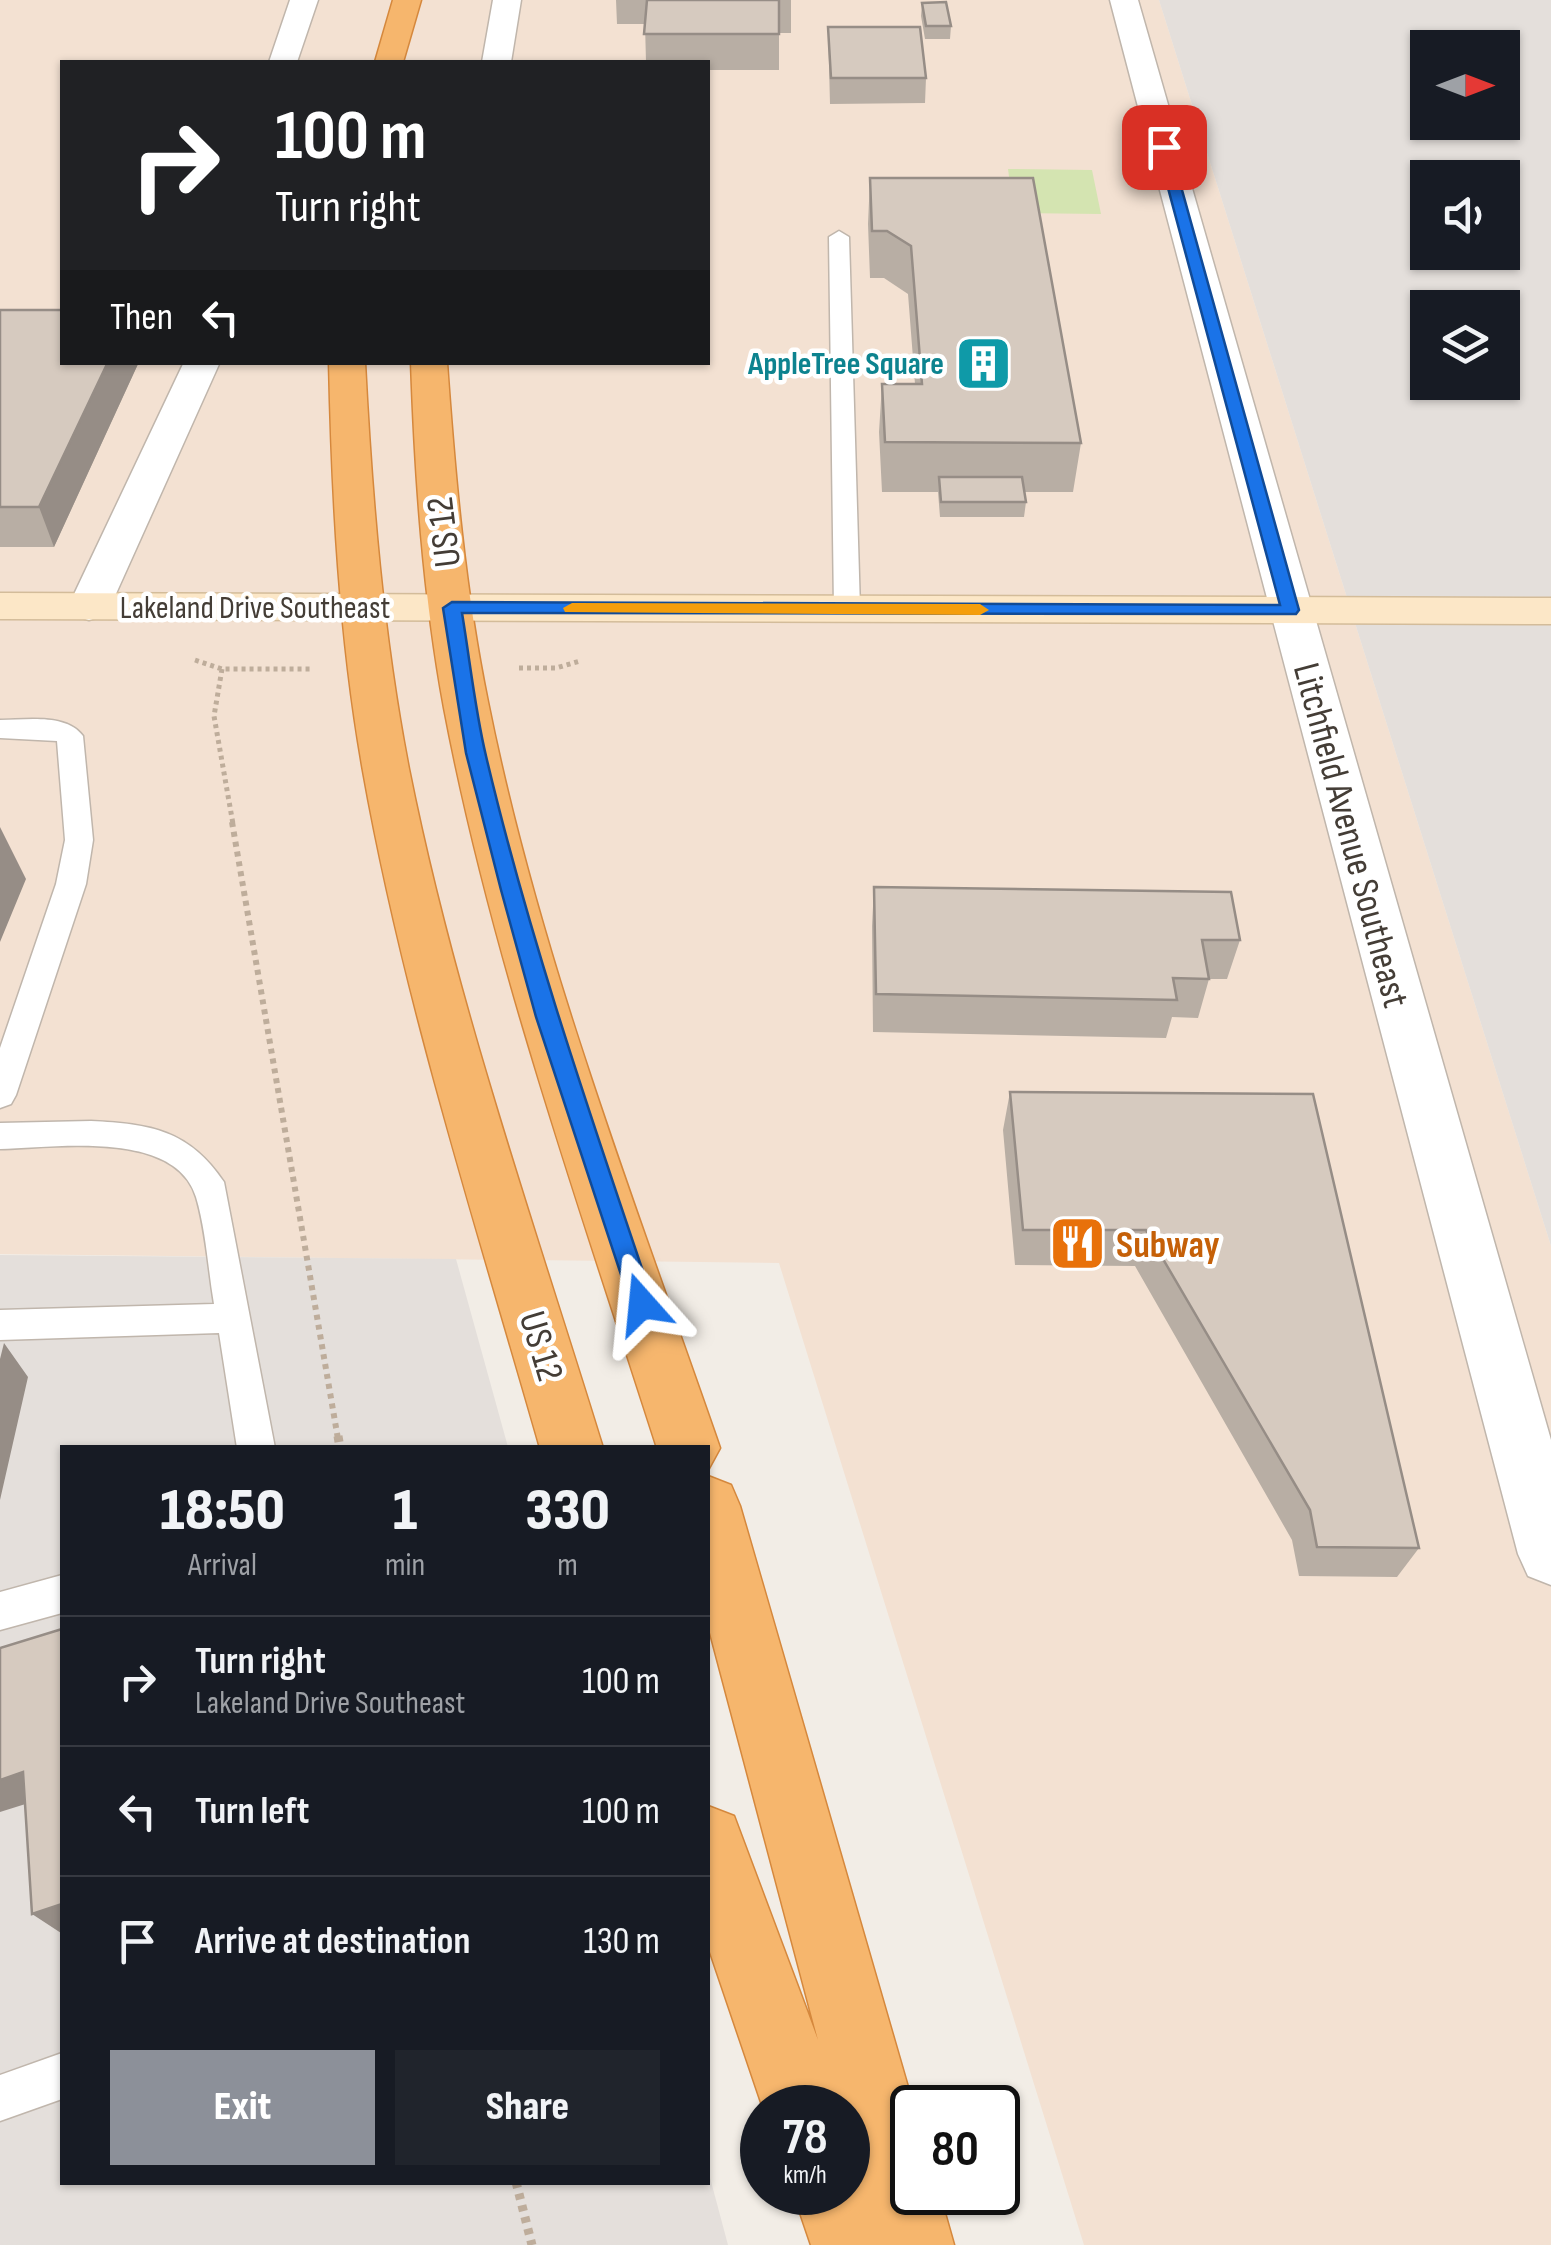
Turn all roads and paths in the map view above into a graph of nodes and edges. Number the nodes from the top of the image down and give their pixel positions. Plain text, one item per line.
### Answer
1 (304, 0) edge
2 (407, 0) edge
3 (414, 0) edge
4 (507, 0) edge
5 (1124, 0) edge
6 (283, 60) edge
7 (389, 60) edge
8 (414, 60) edge
9 (496, 60) edge
10 (839, 238) dead end
11 (201, 365) edge
12 (347, 365) edge
13 (429, 365) edge
14 (0, 606) edge
15 (89, 607) junction
16 (362, 608) junction
17 (452, 608) junction
18 (847, 609) junction
19 (1290, 610) junction
20 (1551, 610) edge
21 (222, 669) dead end
22 (0, 729) edge
23 (14, 1013) edge
24 (0, 1095) edge
25 (0, 1136) edge
26 (232, 1312) junction
27 (0, 1325) edge
28 (1530, 1408) edge
29 (255, 1445) edge
30 (339, 1445) edge
31 (571, 1445) edge
32 (688, 1445) edge
33 (710, 1513) edge
34 (1551, 1554) edge
35 (60, 1595) edge
36 (0, 1612) edge
37 (710, 1854) edge
38 (60, 2077) edge
39 (794, 2085) edge
40 (0, 2098) edge
41 (517, 2185) edge
42 (841, 2215) edge
43 (532, 2245) edge
44 (852, 2245) edge
45 (913, 2245) edge

1 - 6 street
2 - 7 highway
3 - 8 highway
4 - 9 street
5 - 19 street, Litchfield Avenue Southeast
10 - 18 lane
11 - 15 street
12 - 16 highway, US 12 / US 12
13 - 17 highway, US 12 / US 12
14 - 15 main road, Lakeland Drive Southeast
15 - 16 main road, Lakeland Drive Southeast
16 - 17 main road, Lakeland Drive Southeast
16 - 31 highway, US 12 / US 12
17 - 18 main road, Lakeland Drive Southeast
17 - 32 highway, US 12 / US 12
18 - 19 main road, Lakeland Drive Southeast
19 - 20 main road, Lakeland Drive Southeast
19 - 28 street, Litchfield Avenue Southeast
21 - 30 path
22 - 23 lane
23 - 24 lane
25 - 26 lane
26 - 27 lane
26 - 29 lane
28 - 34 street, Litchfield Avenue Southeast
33 - 45 highway
35 - 36 lane
37 - 39 highway
38 - 40 lane
41 - 43 path
42 - 44 highway

